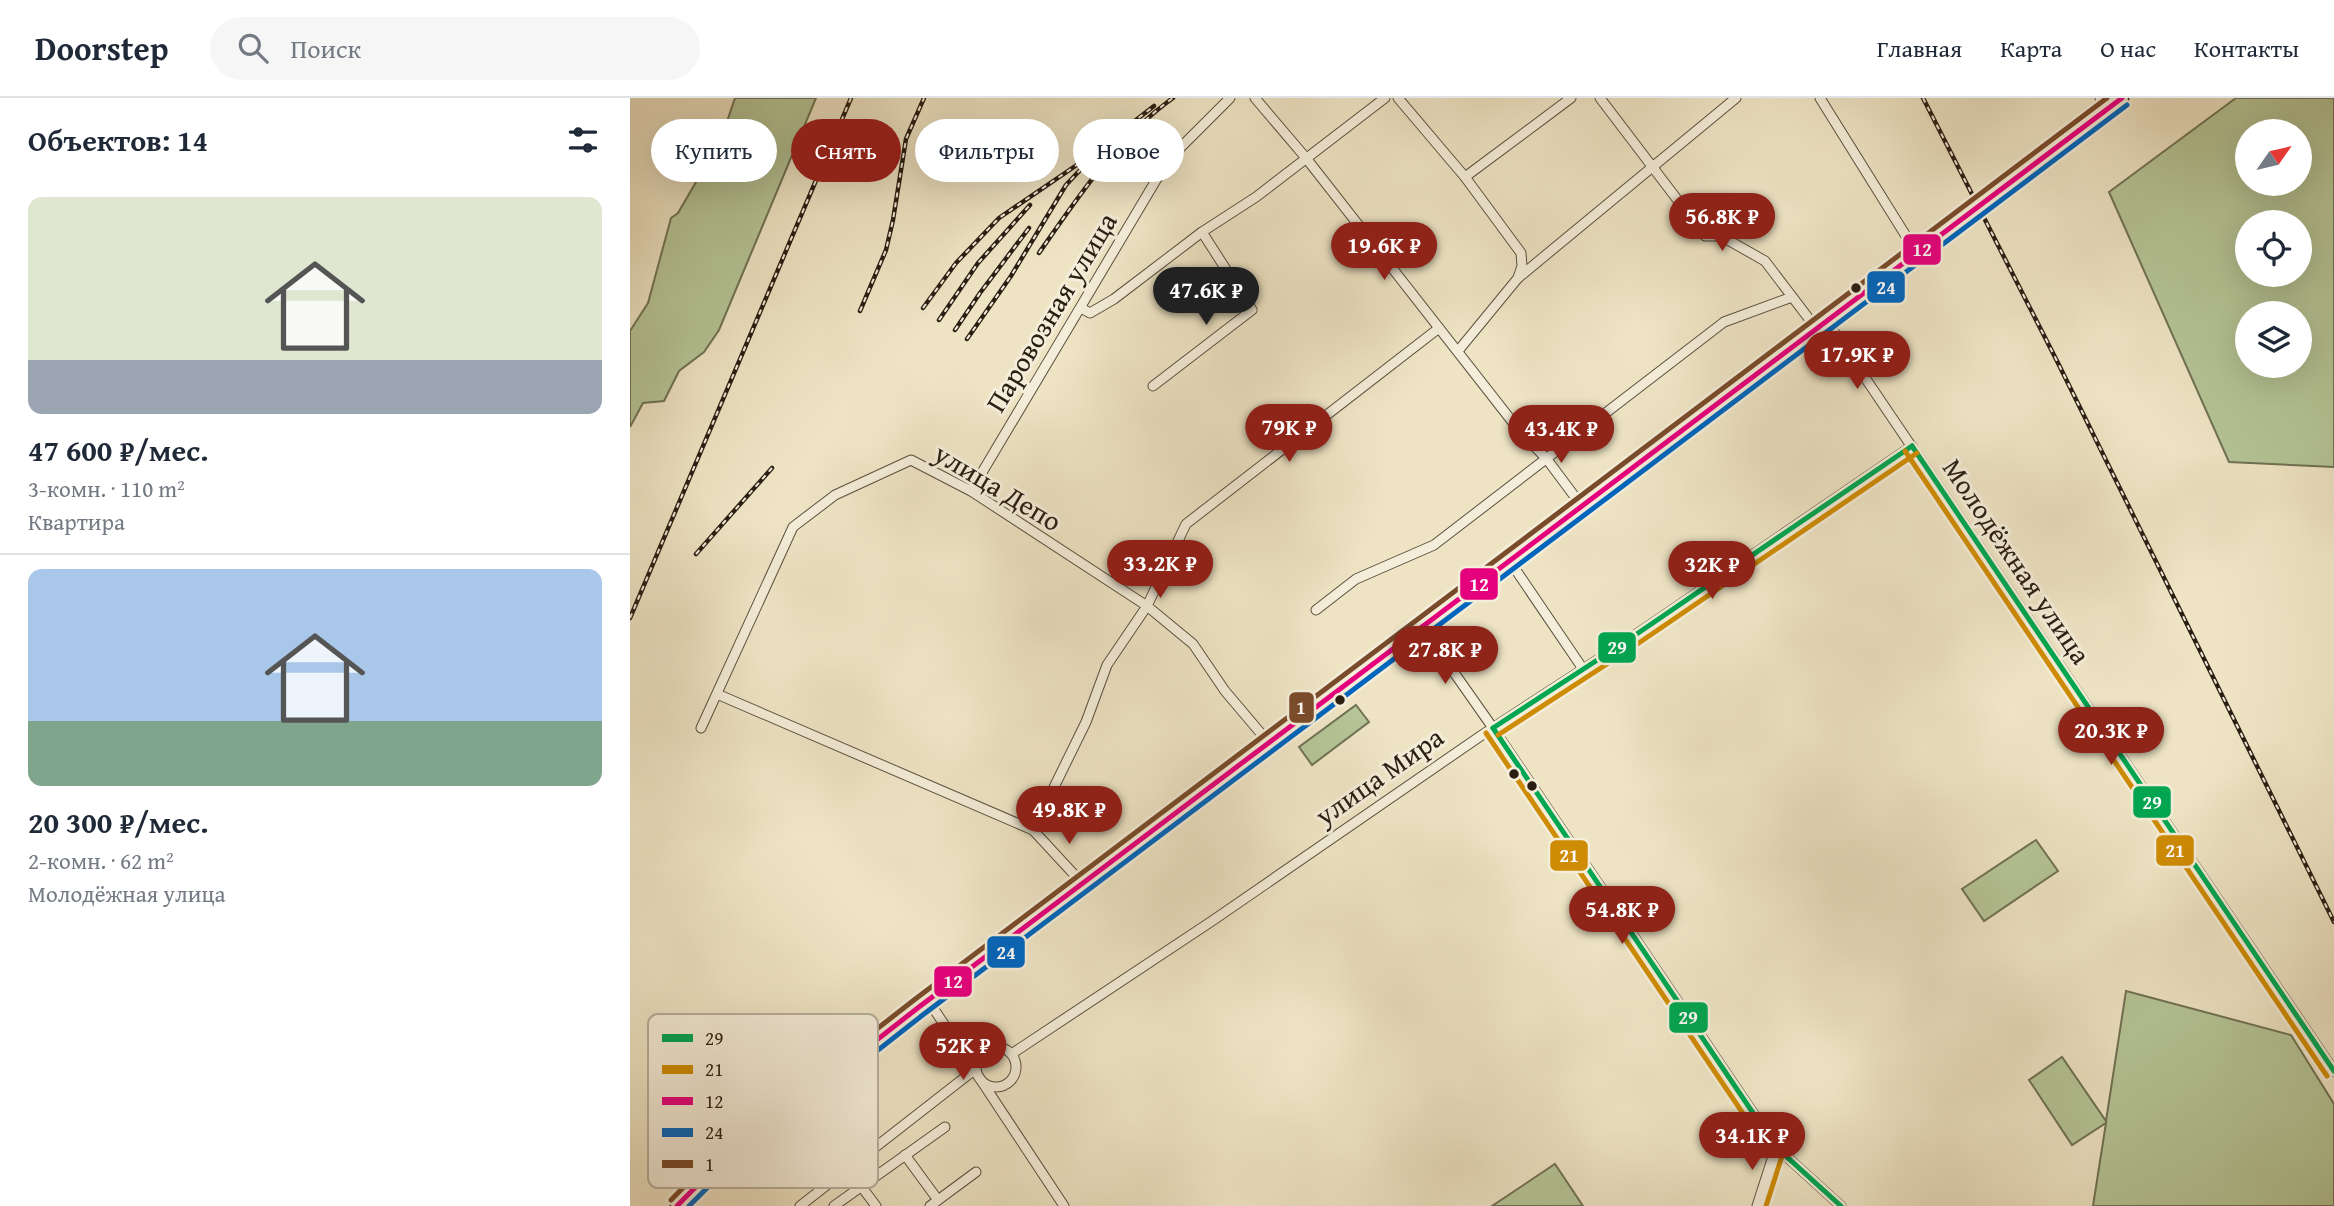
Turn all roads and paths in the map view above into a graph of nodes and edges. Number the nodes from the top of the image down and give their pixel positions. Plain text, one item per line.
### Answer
1 (1230, 98) edge
2 (1255, 98) edge
3 (1385, 98) edge
4 (1398, 98) edge
5 (1571, 98) edge
6 (1600, 98) edge
7 (1736, 98) edge
8 (1820, 98) edge
9 (2122, 98) edge
10 (2104, 103) edge
11 (1306, 158) junction
12 (1652, 166) junction
13 (1465, 177) junction
14 (1202, 232) junction
15 (1916, 252) junction
16 (1518, 278) junction
17 (1792, 297) junction
18 (1081, 308) junction
19 (1821, 324) junction
20 (1439, 328) junction
21 (1458, 351) junction
22 (1153, 386) dead end
23 (1912, 446) junction
24 (1546, 458) junction
25 (971, 491) junction
26 (1581, 505) junction
27 (1509, 560) junction
28 (1147, 607) junction
29 (1316, 610) dead end
30 (1422, 627) junction
31 (1583, 670) junction
32 (717, 694) junction
33 (701, 727) dead end
34 (1493, 728) junction
35 (1269, 743) junction
36 (1033, 830) junction
37 (1082, 883) junction
38 (928, 1000) junction
39 (878, 1039) edge
40 (955, 1042) junction
41 (983, 1051) junction
42 (1013, 1053) junction
43 (973, 1071) junction
44 (2334, 1071) edge
45 (979, 1080) junction
46 (1009, 1084) junction
47 (996, 1104) junction
48 (945, 1127) dead end
49 (878, 1147) edge
50 (1776, 1147) junction
51 (905, 1155) junction
52 (976, 1172) dead end
53 (878, 1174) edge
54 (695, 1188) edge
55 (824, 1188) edge
56 (858, 1188) edge
57 (862, 1188) edge
58 (934, 1203) edge
59 (677, 1206) edge
60 (800, 1206) edge
61 (834, 1206) edge
62 (876, 1206) edge
63 (1064, 1206) edge
64 (1757, 1206) edge
65 (1841, 1206) edge

1 - 18 street, Паровозная улица
2 - 11 street
3 - 11 street
4 - 13 street
5 - 13 street
6 - 12 street
7 - 12 street
8 - 15 street
9 - 10 main road
10 - 15 main road
11 - 14 street
11 - 20 street
12 - 16 street
12 - 17 street, Молодёжная улица
13 - 16 street
14 - 18 street
14 - 22 street
15 - 19 main road
16 - 21 street
17 - 19 street, Молодёжная улица
17 - 24 street
18 - 25 street, Паровозная улица
19 - 23 street, Молодёжная улица
19 - 26 main road
20 - 21 street
20 - 28 street
21 - 24 street
23 - 31 street, улица Мира
23 - 44 street, Молодёжная улица
24 - 26 street
24 - 29 street
25 - 28 street, улица Депо
25 - 32 street, улица Депо
26 - 27 main road
27 - 30 main road
27 - 31 street
28 - 35 street, улица Депо
28 - 36 street
30 - 34 street
30 - 35 main road
31 - 34 street, улица Мира
32 - 33 street
32 - 36 street
34 - 42 street, улица Мира
34 - 50 street
35 - 37 main road
36 - 37 street
37 - 38 main road
38 - 39 main road
38 - 40 street
40 - 41 street
40 - 43 street
41 - 42 street
41 - 45 street
42 - 46 street
43 - 45 street
43 - 49 street
45 - 46 street
45 - 47 street
46 - 47 street
47 - 63 street
48 - 51 street
50 - 64 street
50 - 65 street
51 - 53 street
51 - 58 street
52 - 58 street
54 - 59 main road
55 - 60 street
56 - 61 street
57 - 62 street

